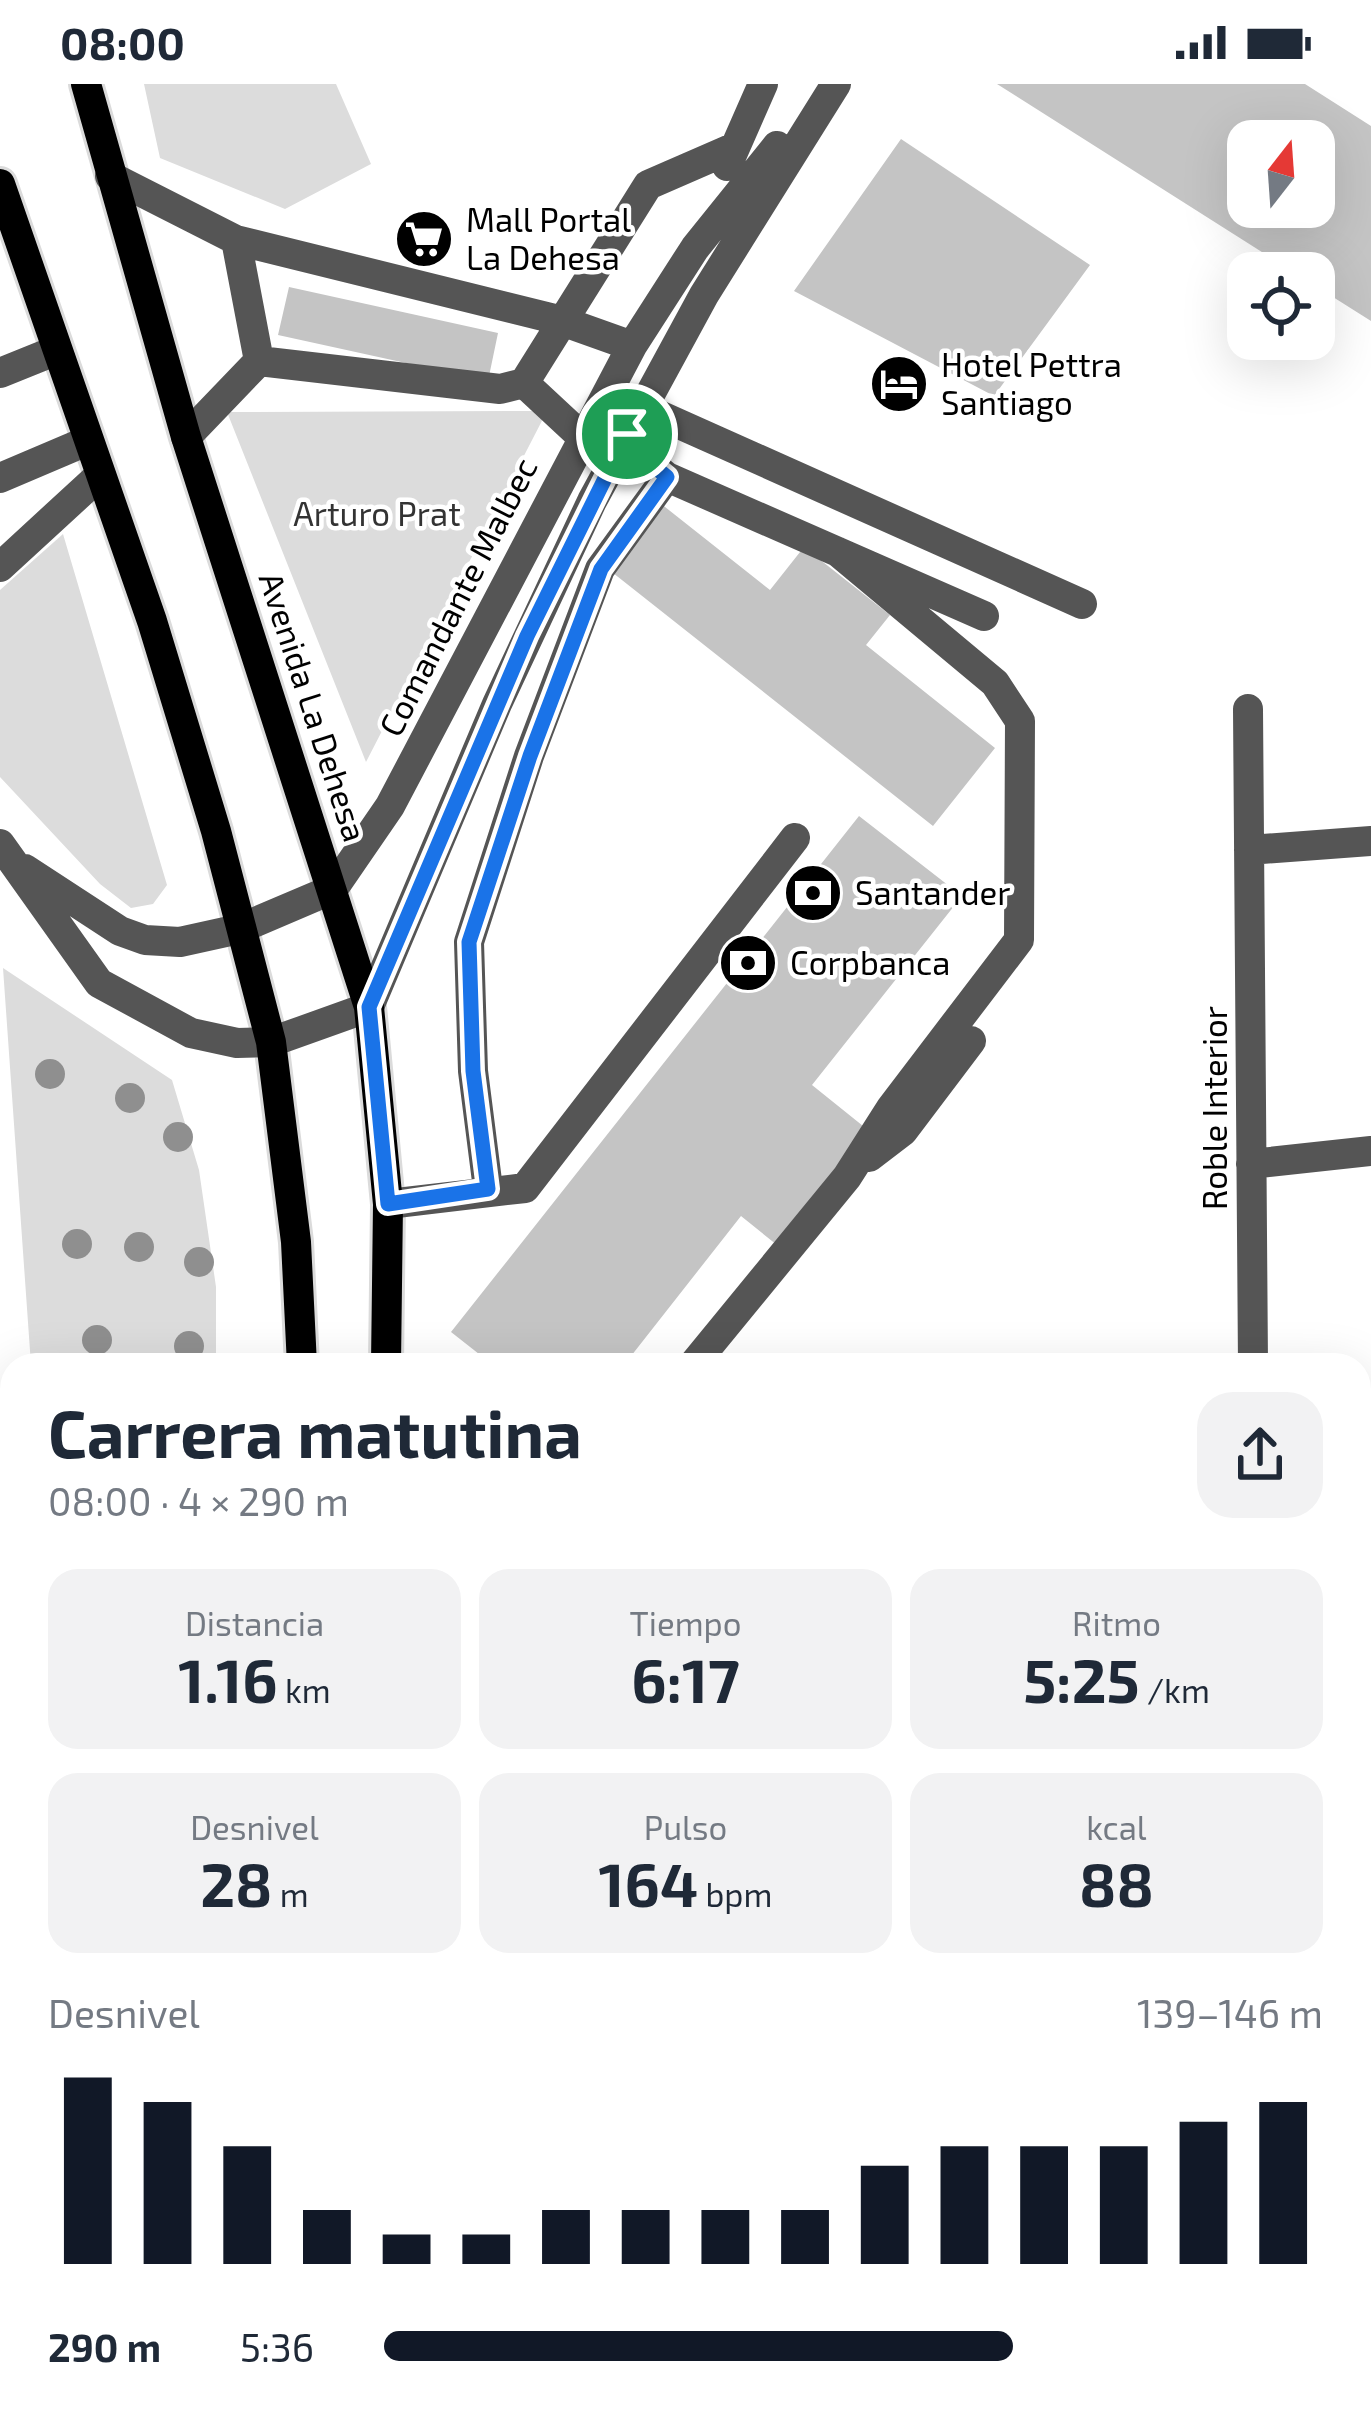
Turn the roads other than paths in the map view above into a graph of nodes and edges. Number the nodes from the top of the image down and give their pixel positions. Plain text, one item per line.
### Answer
1 (86, 84) edge
2 (787, 84) edge
3 (835, 84) edge
4 (757, 96) edge
5 (733, 148) junction
6 (110, 176) junction
7 (0, 184) edge
8 (236, 240) junction
9 (695, 248) junction
10 (559, 320) junction
11 (632, 346) junction
12 (57, 350) junction
13 (259, 361) junction
14 (0, 373) edge
15 (524, 382) junction
16 (634, 421) junction
17 (581, 436) junction
18 (186, 437) junction
19 (86, 441) junction
20 (99, 476) junction
21 (667, 477) junction
22 (0, 478) edge
23 (838, 552) junction
24 (0, 567) edge
25 (1082, 604) dead end
26 (984, 616) dead end
27 (1248, 710) dead end
28 (795, 838) dead end
29 (1371, 842) edge
30 (1249, 850) junction
31 (10, 855) edge
32 (333, 889) junction
33 (239, 929) junction
34 (369, 1007) junction
35 (971, 1041) dead end
36 (271, 1042) junction
37 (1371, 1151) edge
38 (1251, 1164) junction
39 (847, 1177) junction
40 (488, 1189) junction
41 (388, 1204) junction
42 (301, 1353) edge
43 (386, 1353) edge
44 (703, 1353) edge
45 (1253, 1353) edge

1 - 6 main road, Avenida La Dehesa
2 - 4 street
3 - 9 street, Comandante Malbec
3 - 16 street, Comandante Malbec
4 - 5 street
5 - 9 street
5 - 10 street
6 - 8 street
6 - 18 main road, Avenida La Dehesa
7 - 12 main road
8 - 10 street
8 - 13 street
9 - 11 street, Comandante Malbec
10 - 11 street
10 - 15 street
11 - 17 street, Comandante Malbec
12 - 14 street
12 - 19 main road
13 - 15 street
13 - 18 street
15 - 17 street
16 - 21 street
16 - 25 street
16 - 34 street, Comandante Malbec
17 - 32 street, Comandante Malbec
18 - 32 main road, Avenida La Dehesa
19 - 20 main road
19 - 22 street
20 - 24 street
20 - 33 main road
21 - 23 street
21 - 40 street
23 - 26 street
23 - 39 street
27 - 30 street, Roble Interior
28 - 40 street
29 - 30 street
30 - 38 street, Roble Interior
31 - 33 street
31 - 36 street
32 - 33 street
32 - 34 main road, Avenida La Dehesa
33 - 36 main road
34 - 36 street
34 - 41 main road, Avenida La Dehesa
35 - 39 street
36 - 42 main road
37 - 38 street
38 - 45 street, Roble Interior
39 - 44 street
40 - 41 street
41 - 43 main road, Avenida La Dehesa

